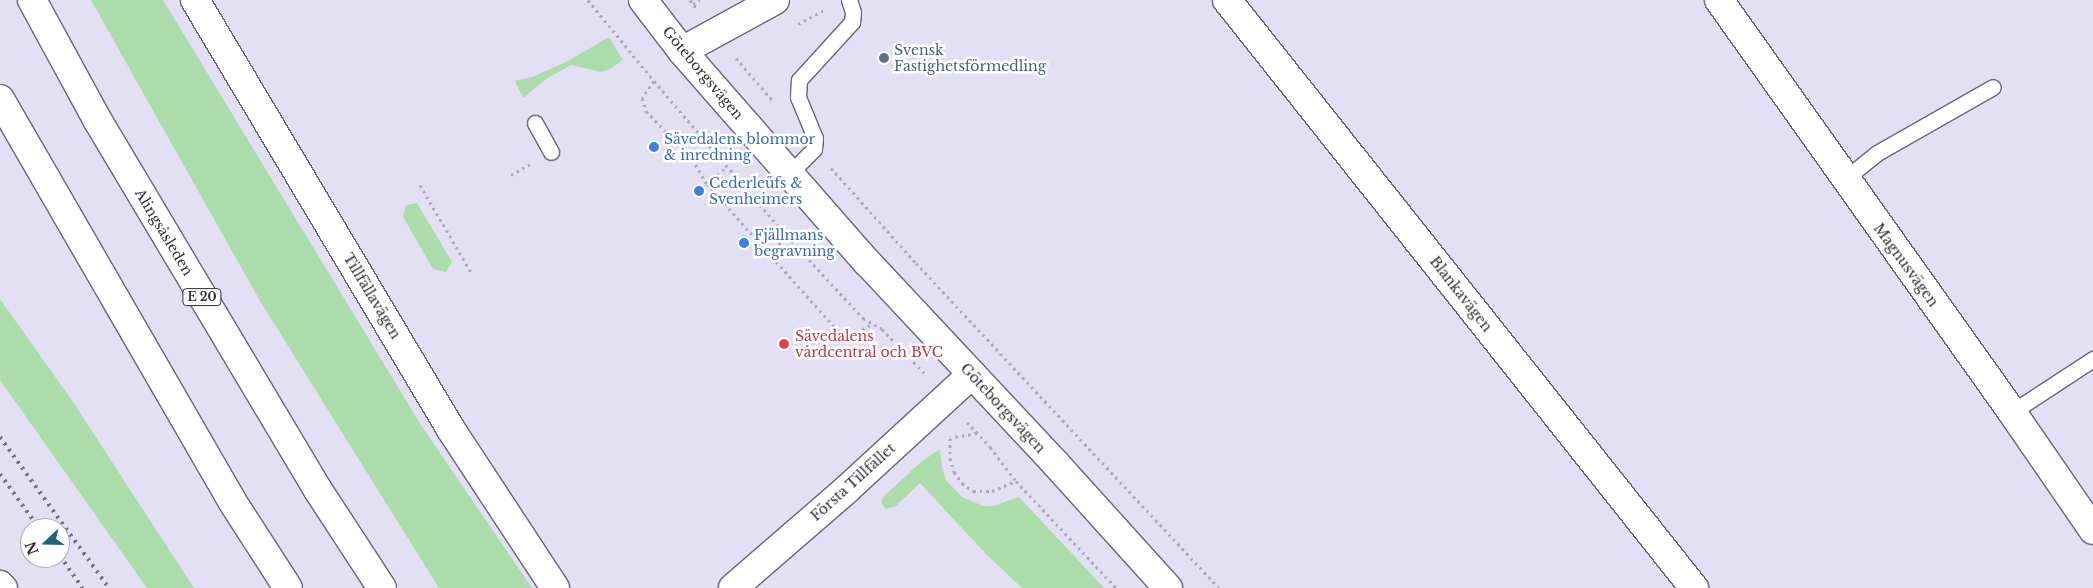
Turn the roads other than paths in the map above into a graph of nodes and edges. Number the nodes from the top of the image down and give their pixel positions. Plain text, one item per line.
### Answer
1 (32, 0) edge
2 (195, 0) edge
3 (643, 0) edge
4 (775, 0) edge
5 (849, 0) edge
6 (1227, 0) edge
7 (1719, 0) edge
8 (682, 51) junction
9 (1993, 86) dead end
10 (0, 99) edge
11 (535, 124) dead end
12 (551, 152) dead end
13 (789, 174) junction
14 (1845, 179) junction
15 (2093, 359) edge
16 (972, 374) junction
17 (2012, 412) junction
18 (2093, 530) edge
19 (0, 585) edge
20 (2, 588) edge
21 (288, 588) edge
22 (382, 588) edge
23 (555, 588) edge
24 (733, 588) edge
25 (1168, 588) edge
26 (1694, 588) edge

1 - 22 main road, Alingsåsleden / E 20
2 - 23 main road, Tillfällavägen
3 - 8 main road, Göteborgsvägen
4 - 8 main road
5 - 13 lane
6 - 26 main road, Blankavägen
7 - 14 main road, Magnusvägen
8 - 13 main road, Göteborgsvägen
9 - 14 lane
10 - 21 main road
11 - 12 lane
13 - 16 main road, Göteborgsvägen
14 - 17 main road, Magnusvägen
15 - 17 lane
16 - 24 main road, Första Tillfället
16 - 25 main road, Göteborgsvägen
17 - 18 main road, Magnusvägen
19 - 20 main road

